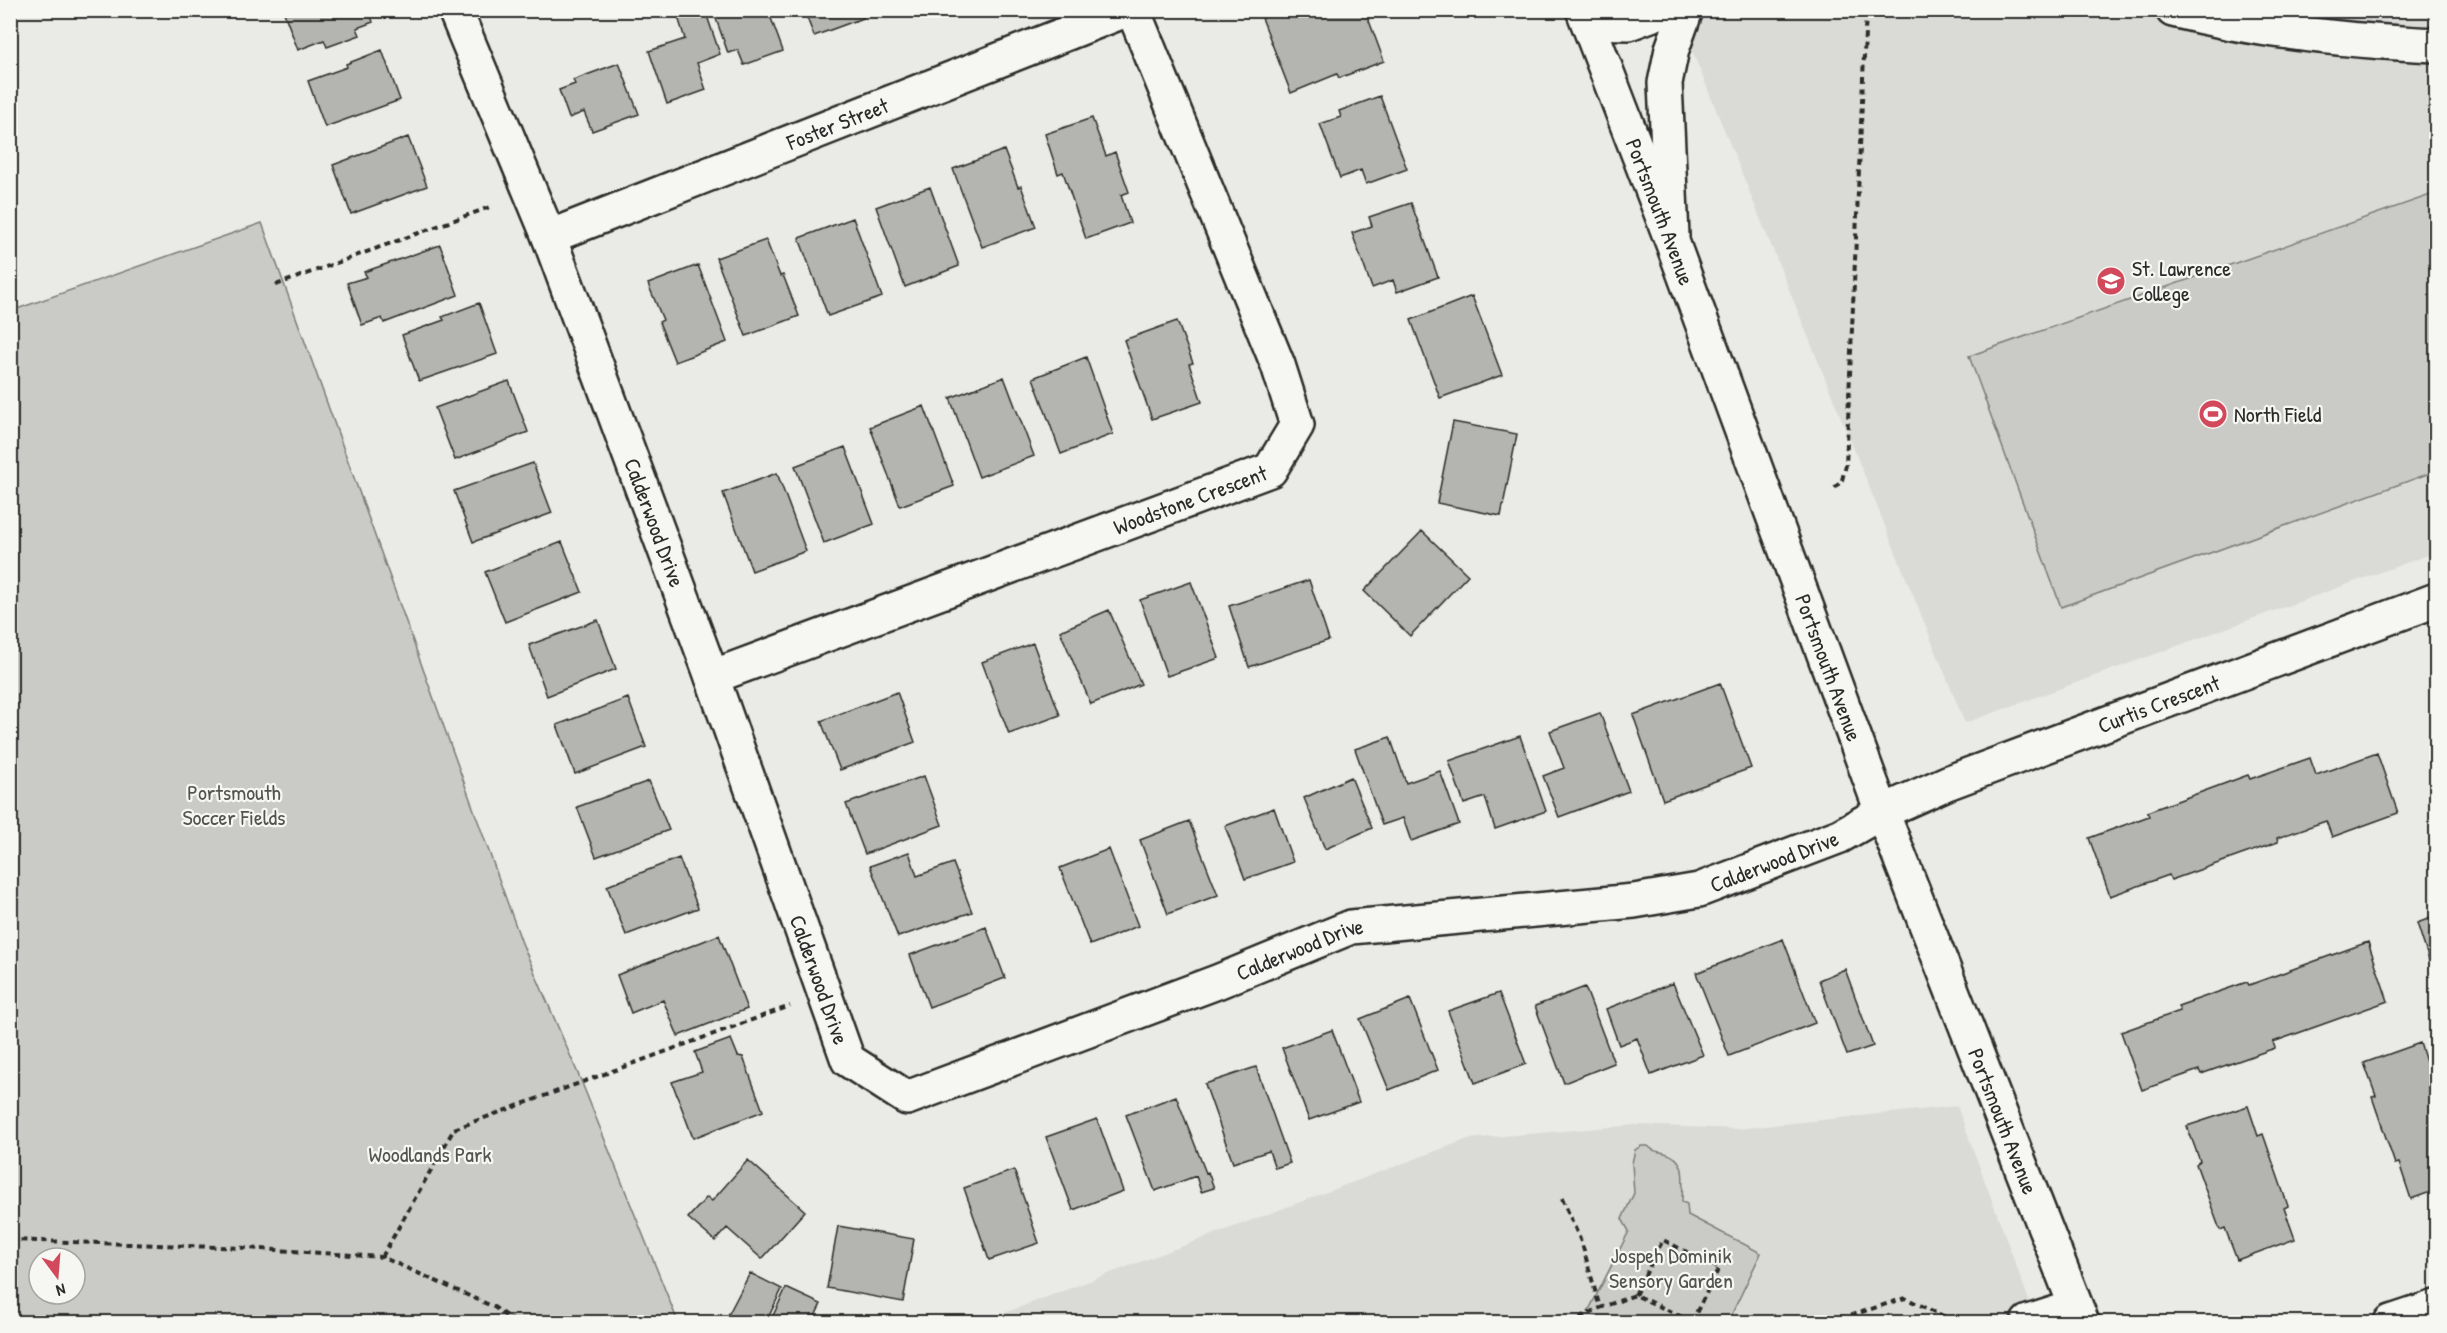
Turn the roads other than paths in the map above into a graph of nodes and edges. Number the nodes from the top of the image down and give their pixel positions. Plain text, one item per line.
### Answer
1 (455, 10) edge
2 (1126, 10) edge
3 (1133, 10) edge
4 (1665, 10) edge
5 (1686, 10) edge
6 (2173, 10) edge
7 (1591, 14) edge
8 (2436, 45) edge
9 (549, 237) junction
10 (1672, 244) junction
11 (2436, 600) edge
12 (711, 677) junction
13 (1882, 812) junction
14 (2436, 1306) edge
15 (2079, 1315) edge
16 (2028, 1323) edge
17 (2391, 1323) edge

1 - 9 street, Calderwood Drive
2 - 9 street, Foster Street
3 - 12 street, Woodstone Crescent
4 - 7 street
5 - 10 street
6 - 8 street
7 - 10 street, Portsmouth Avenue
9 - 12 street, Calderwood Drive
10 - 13 street, Portsmouth Avenue
11 - 13 street, Curtis Crescent
12 - 13 street, Calderwood Drive
13 - 15 street, Portsmouth Avenue
14 - 17 street
15 - 16 street

